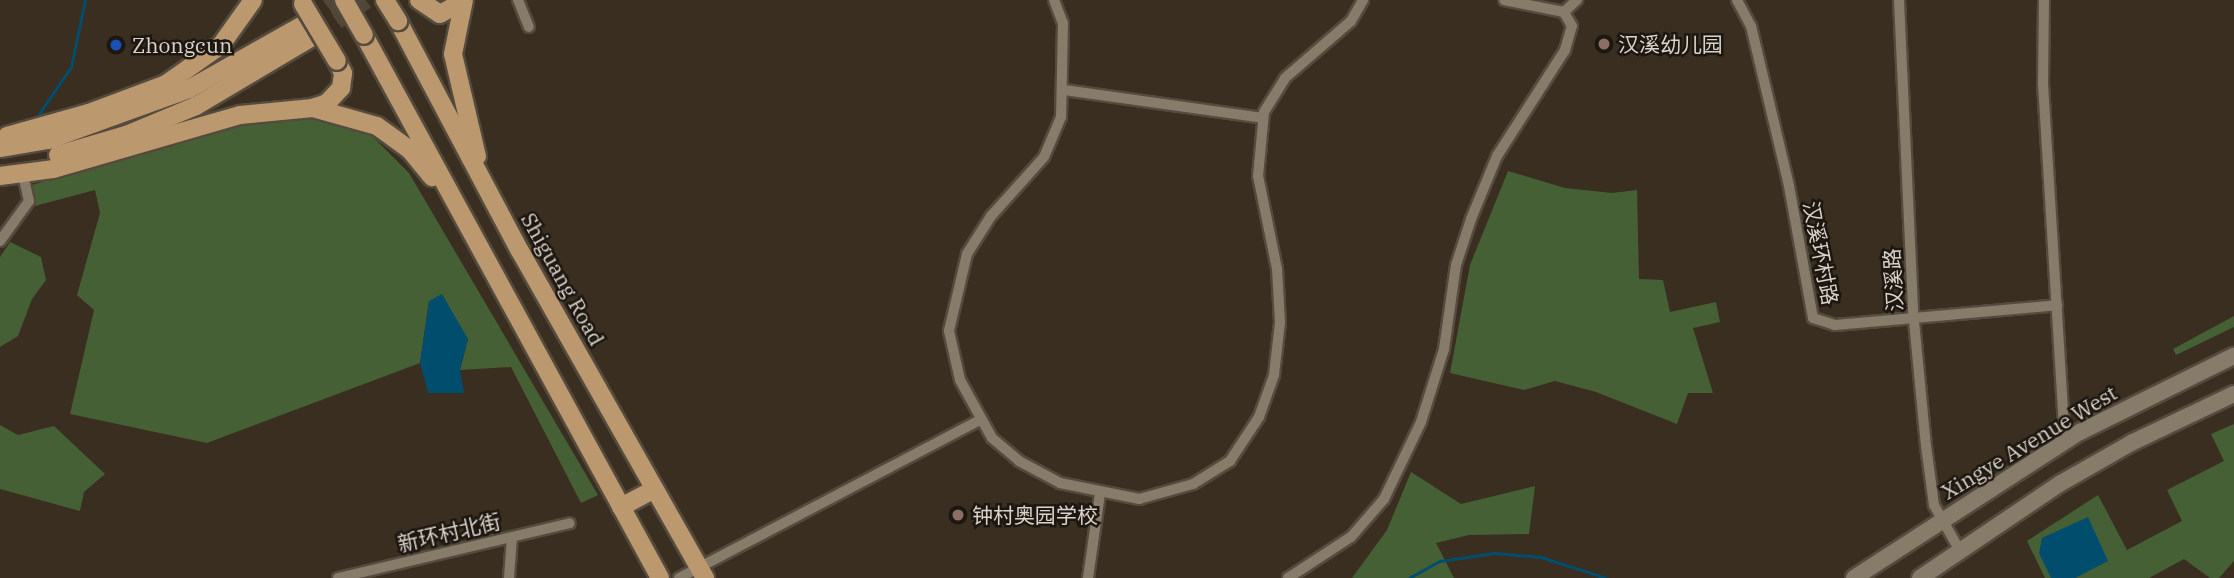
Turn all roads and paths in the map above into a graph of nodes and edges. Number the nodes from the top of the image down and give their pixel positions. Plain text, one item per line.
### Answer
1 (344, 0) edge
2 (385, 0) edge
3 (419, 0) edge
4 (518, 0) edge
5 (1054, 0) edge
6 (1363, 0) edge
7 (1504, 0) edge
8 (1577, 0) edge
9 (1737, 0) edge
10 (1899, 0) edge
11 (2043, 0) edge
12 (463, 1) edge
13 (300, 2) edge
14 (253, 4) edge
15 (1564, 12) junction
16 (529, 27) dead end
17 (1064, 90) junction
18 (312, 108) junction
19 (1263, 118) junction
20 (0, 138) edge
21 (0, 148) edge
22 (0, 167) edge
23 (0, 176) edge
24 (23, 176) junction
25 (485, 187) junction
26 (462, 216) junction
27 (0, 241) edge
28 (2056, 305) junction
29 (1914, 318) junction
30 (2234, 356) edge
31 (2234, 394) edge
32 (980, 420) junction
33 (2065, 442) junction
34 (655, 489) junction
35 (1100, 494) junction
36 (621, 507) junction
37 (1941, 520) junction
38 (570, 523) dead end
39 (512, 537) junction
40 (1960, 551) junction
41 (702, 573) edge
42 (338, 578) edge
43 (509, 578) edge
44 (660, 578) edge
45 (679, 578) edge
46 (1088, 578) edge
47 (1288, 578) edge
48 (1854, 578) edge
49 (1920, 578) edge

1 - 26 main road, bridge
2 - 25 main road, Shiguang Road, bridge
3 - 12 main road
4 - 16 street
5 - 17 street
6 - 19 street
7 - 15 street
8 - 15 street
9 - 29 street, 汉溪环村路
10 - 29 street, 汉溪路
11 - 28 street
12 - 25 main road
13 - 18 main road, bridge
14 - 20 main road
15 - 47 street
17 - 19 street
17 - 32 street
18 - 24 main road
18 - 26 main road
19 - 35 street
21 - 22 main road
23 - 24 main road
24 - 27 street
25 - 34 main road, Shiguang Road
26 - 36 main road
28 - 29 street, 汉溪环村路
28 - 33 street
29 - 37 street, 汉溪路
30 - 33 street, Xingye Avenue West
31 - 40 street
32 - 35 street
32 - 41 street
33 - 37 street, Xingye Avenue West
34 - 36 main road
34 - 41 main road, Shiguang Road
35 - 46 street
36 - 44 main road
37 - 40 street, 汉溪路
37 - 48 street, Xingye Avenue West
38 - 39 street, 新环村北街
39 - 42 street, 新环村北街
39 - 43 street
40 - 49 street
41 - 45 street

